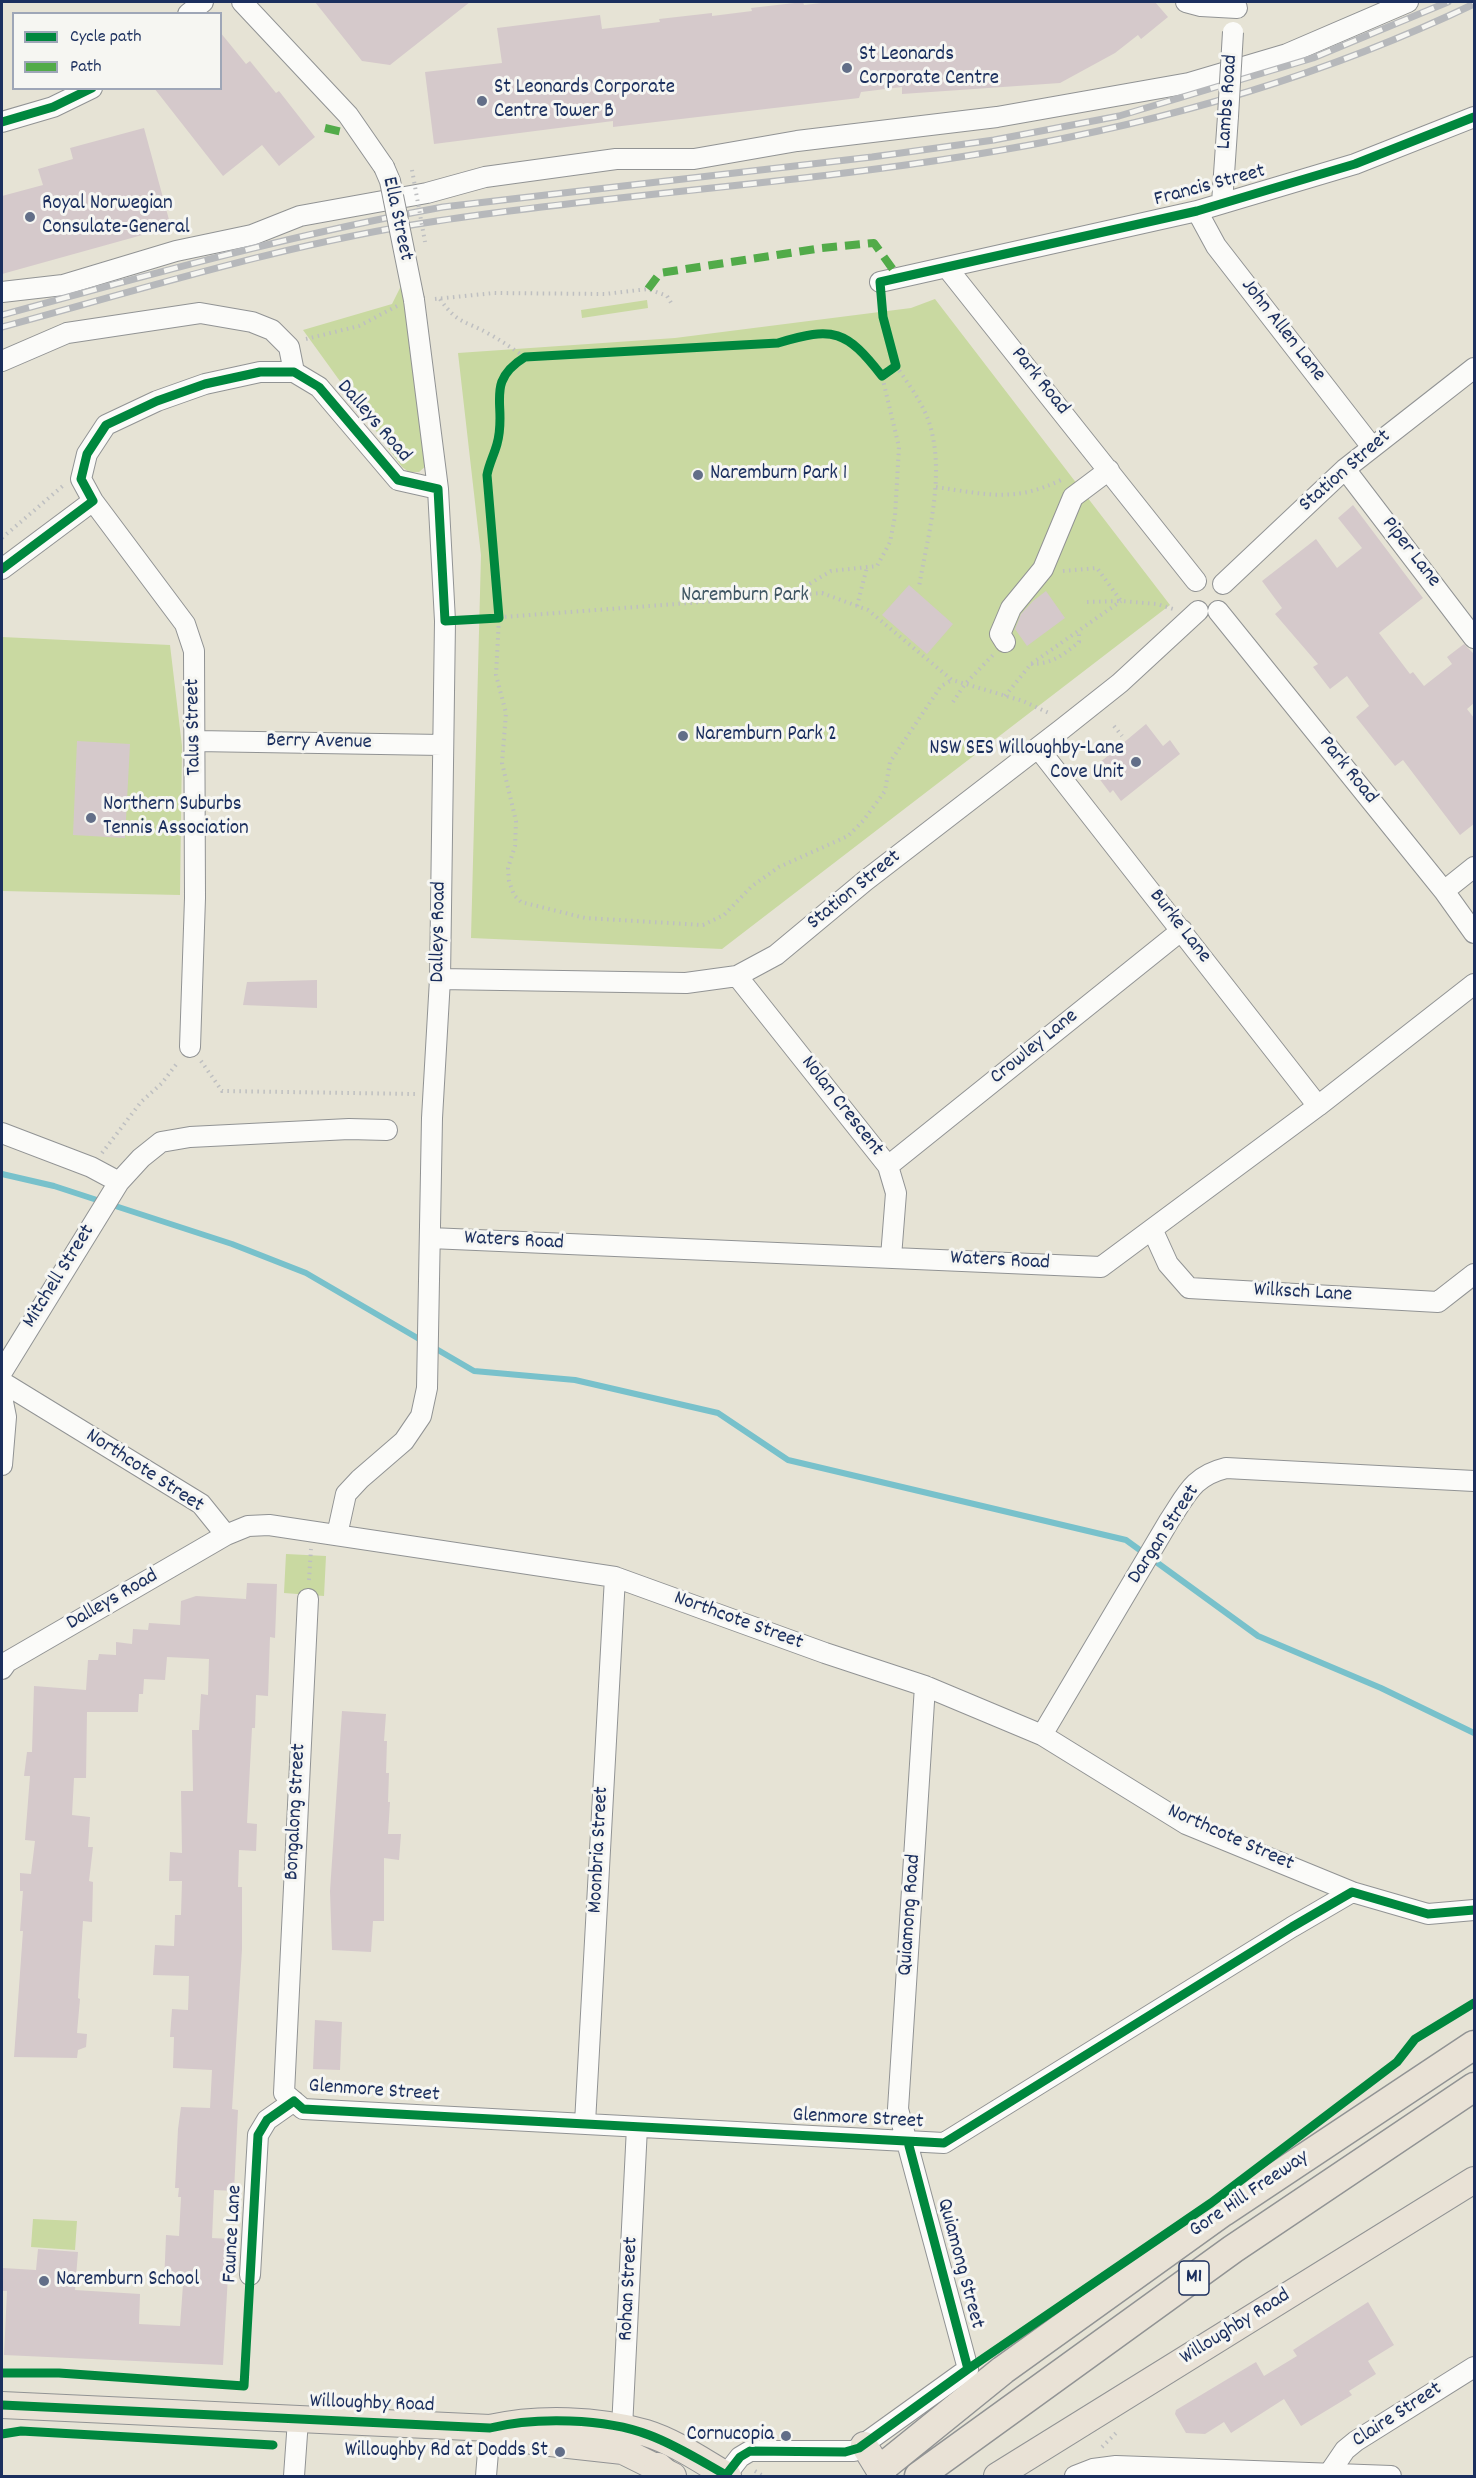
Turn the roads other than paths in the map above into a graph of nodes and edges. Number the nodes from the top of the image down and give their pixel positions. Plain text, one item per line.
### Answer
1 (203, 2) edge
2 (242, 2) edge
3 (1186, 2) edge
4 (1408, 2) edge
5 (1239, 5) edge
6 (190, 12) edge
7 (88, 90) edge
8 (1474, 117) edge
9 (2, 122) edge
10 (1222, 203) junction
11 (1197, 212) junction
12 (948, 269) junction
13 (880, 282) road end
14 (2, 292) edge
15 (2, 361) edge
16 (1474, 368) edge
17 (294, 372) junction
18 (1372, 447) junction
19 (1345, 469) junction
20 (1109, 470) junction
21 (438, 489) junction
22 (93, 501) junction
23 (2, 569) edge
24 (1196, 581) junction
25 (1223, 584) junction
26 (1218, 611) junction
27 (1193, 615) junction
28 (1471, 625) edge
29 (1005, 642) road end
30 (196, 741) junction
31 (442, 745) junction
32 (1038, 748) junction
33 (1474, 867) edge
34 (1443, 891) junction
35 (1182, 930) junction
36 (1474, 933) edge
37 (737, 976) junction
38 (440, 979) junction
39 (1474, 984) edge
40 (190, 1047) road end
41 (1318, 1106) junction
42 (387, 1130) dead end
43 (2, 1133) edge
44 (888, 1166) junction
45 (119, 1182) junction
46 (1153, 1231) junction
47 (430, 1238) junction
48 (891, 1257) junction
49 (1474, 1274) edge
50 (2, 1372) edge
51 (2, 1382) edge
52 (2, 1397) edge
53 (2, 1466) edge
54 (1474, 1481) edge
55 (226, 1535) junction
56 (337, 1535) junction
57 (615, 1577) junction
58 (308, 1599) road end
59 (3, 1659) edge
60 (925, 1686) junction
61 (1042, 1735) junction
62 (1353, 1892) junction
63 (1474, 1910) edge
64 (1474, 2045) edge
65 (1474, 2087) edge
66 (289, 2097) junction
67 (585, 2123) junction
68 (637, 2127) junction
69 (908, 2142) junction
70 (1474, 2180) edge
71 (250, 2275) dead end
72 (1474, 2367) edge
73 (2, 2405) edge
74 (298, 2420) junction
75 (490, 2428) junction
76 (621, 2439) junction
77 (864, 2445) junction
78 (886, 2470) edge
79 (1181, 2472) edge
80 (1330, 2472) junction
81 (666, 2473) edge
82 (294, 2476) edge
83 (486, 2476) edge
84 (727, 2476) edge
85 (919, 2476) edge
86 (997, 2476) edge
87 (1075, 2476) edge
88 (1391, 2476) edge

1 - 6 street
2 - 21 street, Ella Street, bridge
3 - 5 street
4 - 14 street
5 - 10 street, Lambs Road, bridge
7 - 9 street
8 - 10 street, Francis Street
10 - 11 street, Francis Street
11 - 12 street, Francis Street
11 - 18 street, John Allen Lane
12 - 13 street, Francis Street
12 - 20 street, Park Road
15 - 17 street
16 - 18 street, Station Street
17 - 21 street, Dalleys Road
17 - 22 street, Talus Street
18 - 19 street, Station Street
19 - 25 street, Station Street
19 - 28 street, Piper Lane
20 - 24 street, Park Road
20 - 29 street
21 - 31 street, Dalleys Road
22 - 23 street
22 - 30 street, Talus Street
24 - 25 street
24 - 27 street
25 - 26 street
26 - 27 street
26 - 34 street, Park Road
27 - 32 street, Station Street
30 - 31 street, Berry Avenue
30 - 40 street, Talus Street
31 - 38 street, Dalleys Road
32 - 35 street, Burke Lane
32 - 37 street, Station Street
33 - 34 street
34 - 36 street, Park Road
35 - 41 street, Burke Lane
35 - 44 street, Crowley Lane
37 - 38 street, Station Street
37 - 44 street, Nolan Crescent
38 - 47 street, Dalleys Road
39 - 41 street, Waters Road
41 - 46 street, Waters Road
42 - 45 street
43 - 45 street
44 - 48 street, Nolan Crescent
45 - 50 street, Mitchell Street
46 - 48 street, Waters Road
46 - 49 street, Wilksch Lane
47 - 48 street, Waters Road
47 - 56 street, Dalleys Road
51 - 55 street, Northcote Street
52 - 53 street
54 - 61 street, Dargan Street
55 - 56 street, Northcote Street
55 - 59 street, Dalleys Road
56 - 57 street, Northcote Street
57 - 60 street, Northcote Street
57 - 67 street, Moonbria Street
58 - 66 street, Bongalong Street
60 - 61 street, Northcote Street
60 - 69 street, Quiamong Road
61 - 62 street, Northcote Street
62 - 63 street, Northcote Street
62 - 69 street, Glenmore Street
64 - 78 highway, Gore Hill Freeway / M1
65 - 85 highway, Gore Hill Freeway / M1
66 - 67 street, Glenmore Street
66 - 71 street, Faunce Lane
67 - 68 street, Glenmore Street
68 - 69 street, Glenmore Street
68 - 76 street, Rohan Street
69 - 77 street, Quiamong Street
70 - 86 main road, Willoughby Road
72 - 80 street, Claire Street
73 - 74 main road, Willoughby Road
74 - 75 main road, Willoughby Road
74 - 82 street
75 - 76 main road, Willoughby Road
75 - 83 street
76 - 81 main road, Willoughby Road
76 - 84 main road, Willoughby Road
77 - 78 main road
77 - 84 street, Quiamong Street
79 - 80 street
79 - 87 street
80 - 88 street

